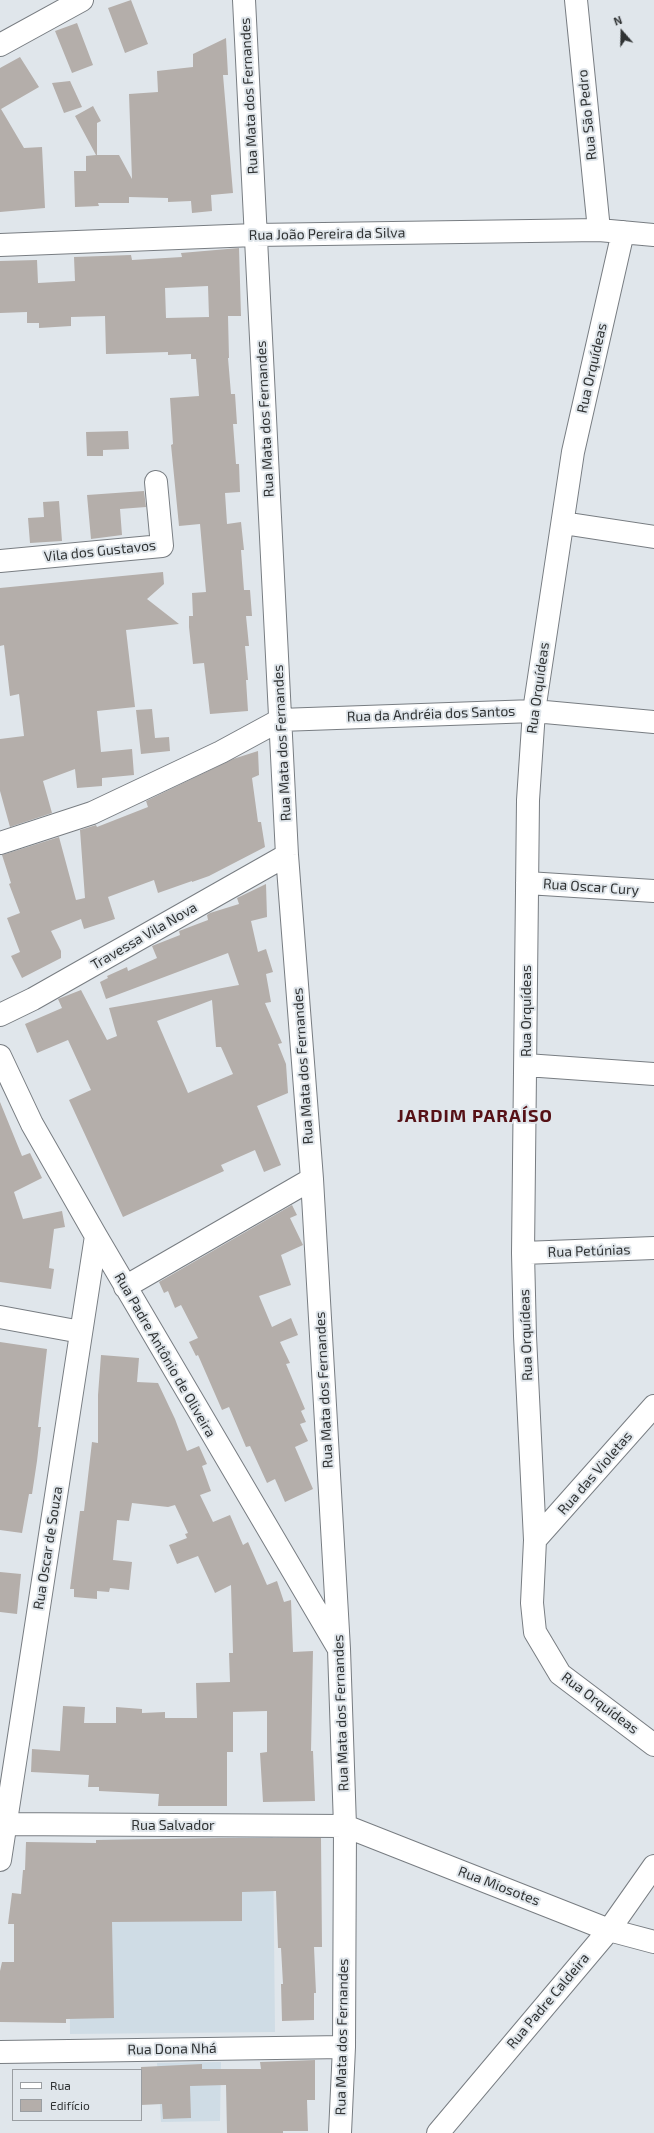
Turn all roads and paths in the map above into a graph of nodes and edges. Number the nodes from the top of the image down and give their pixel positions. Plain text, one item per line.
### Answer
1 (82, 0) edge
2 (244, 0) edge
3 (576, 0) edge
4 (0, 45) edge
5 (598, 230) junction
6 (623, 232) junction
7 (256, 235) junction
8 (654, 235) edge
9 (0, 245) edge
10 (156, 482) dead end
11 (563, 523) junction
12 (654, 537) edge
13 (0, 561) edge
14 (534, 711) junction
15 (280, 720) junction
16 (654, 722) edge
17 (0, 843) edge
18 (287, 855) junction
19 (527, 883) junction
20 (654, 891) edge
21 (0, 1015) edge
22 (0, 1056) edge
23 (526, 1065) junction
24 (654, 1074) edge
25 (312, 1179) junction
26 (96, 1236) junction
27 (654, 1248) edge
28 (523, 1253) junction
29 (125, 1287) junction
30 (0, 1317) edge
31 (81, 1332) junction
32 (654, 1406) edge
33 (535, 1540) junction
34 (339, 1648) junction
35 (654, 1745) edge
36 (3, 1824) edge
37 (345, 1826) junction
38 (0, 1860) edge
39 (654, 1866) edge
40 (609, 1930) junction
41 (654, 1942) edge
42 (344, 2047) junction
43 (0, 2052) edge
44 (340, 2133) edge
45 (438, 2133) edge

1 - 4 street
2 - 7 street, Rua Mata dos Fernandes
3 - 5 street, Rua São Pedro
5 - 6 street, Rua João Pereira da Silva
5 - 7 street, Rua João Pereira da Silva
6 - 8 street, Rua João Pereira da Silva
6 - 11 street, Rua Orquídeas
7 - 9 street, Rua João Pereira da Silva
7 - 15 street, Rua Mata dos Fernandes
10 - 13 street, Vila dos Gustavos
11 - 12 street
11 - 14 street, Rua Orquídeas
14 - 15 street, Rua da Andréia dos Santos
14 - 16 street, Rua da Andréia dos Santos
14 - 19 street, Rua Orquídeas
15 - 17 street
15 - 18 street, Rua Mata dos Fernandes
18 - 21 street, Travessa Vila Nova
18 - 25 street, Rua Mata dos Fernandes
19 - 20 street, Rua Oscar Cury
19 - 23 street, Rua Orquídeas
22 - 26 street, Rua Padre Antônio de Oliveira
23 - 24 street
23 - 28 street, Rua Orquídeas
25 - 29 street
25 - 34 street, Rua Mata dos Fernandes
26 - 29 street, Rua Padre Antônio de Oliveira
26 - 31 street, Rua Oscar de Souza
27 - 28 street, Rua Petúnias
28 - 33 street, Rua Orquídeas
29 - 34 street, Rua Padre Antônio de Oliveira
30 - 31 street
31 - 36 street, Rua Oscar de Souza
32 - 33 street, Rua das Violetas
33 - 35 street, Rua Orquídeas
34 - 37 street, Rua Mata dos Fernandes
36 - 37 street, Rua Salvador
36 - 38 street, Rua Oscar de Souza
37 - 40 street, Rua Miosotes
37 - 42 street, Rua Mata dos Fernandes
39 - 40 street, Rua Padre Caldeira
40 - 41 street, Rua Miosotes
40 - 45 street, Rua Padre Caldeira
42 - 43 street, Rua Dona Nhá
42 - 44 street, Rua Mata dos Fernandes

